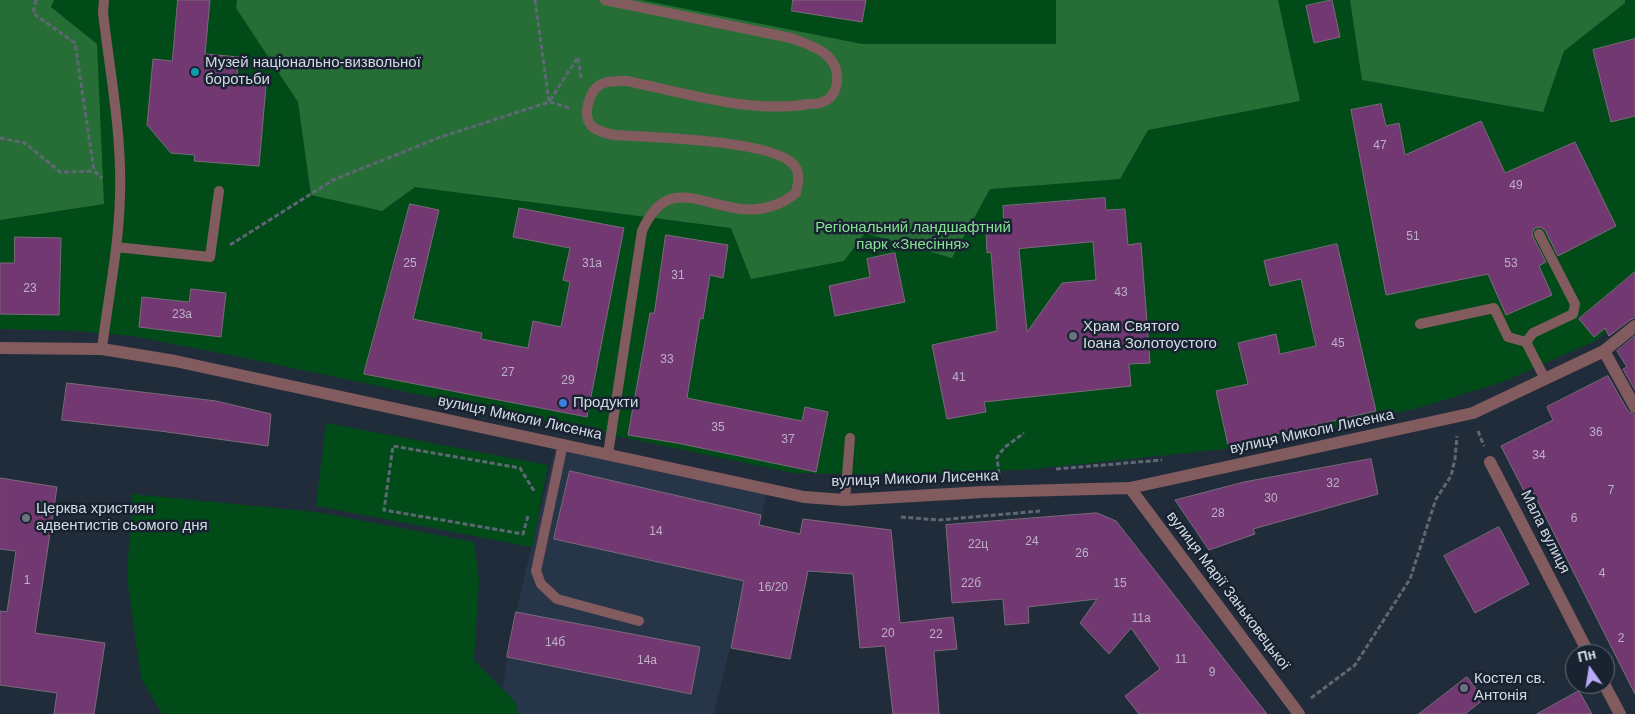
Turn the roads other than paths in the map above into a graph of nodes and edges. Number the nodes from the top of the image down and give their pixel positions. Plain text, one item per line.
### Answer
1 (104, 0) edge
2 (605, 0) edge
3 (219, 191) dead end
4 (1539, 234) dead end
5 (116, 247) junction
6 (1420, 324) dead end
7 (1635, 326) edge
8 (1526, 342) junction
9 (0, 348) edge
10 (102, 350) junction
11 (1604, 352) junction
12 (1545, 379) junction
13 (1635, 407) edge
14 (850, 438) dead end
15 (563, 444) junction
16 (608, 454) junction
17 (1490, 462) road end
18 (1130, 488) junction
19 (845, 500) junction
20 (639, 621) dead end
21 (1584, 644) edge
22 (1609, 694) edge
23 (1299, 714) edge
24 (1620, 714) edge

1 - 5 lane
2 - 16 lane
3 - 5 lane
4 - 8 lane
5 - 10 lane
6 - 8 lane
7 - 11 street, вулиця Миколи Лисенка
8 - 12 lane
9 - 10 street, вулиця Миколи Лисенка
10 - 15 street, вулиця Миколи Лисенка
11 - 12 street, вулиця Миколи Лисенка
11 - 13 street
12 - 18 street, вулиця Миколи Лисенка
14 - 19 lane
15 - 16 street, вулиця Миколи Лисенка
15 - 20 lane
16 - 19 street, вулиця Миколи Лисенка
17 - 21 street, Мала вулиця
18 - 19 street, вулиця Миколи Лисенка
18 - 23 street, вулиця Марії Заньковецької
22 - 24 street

